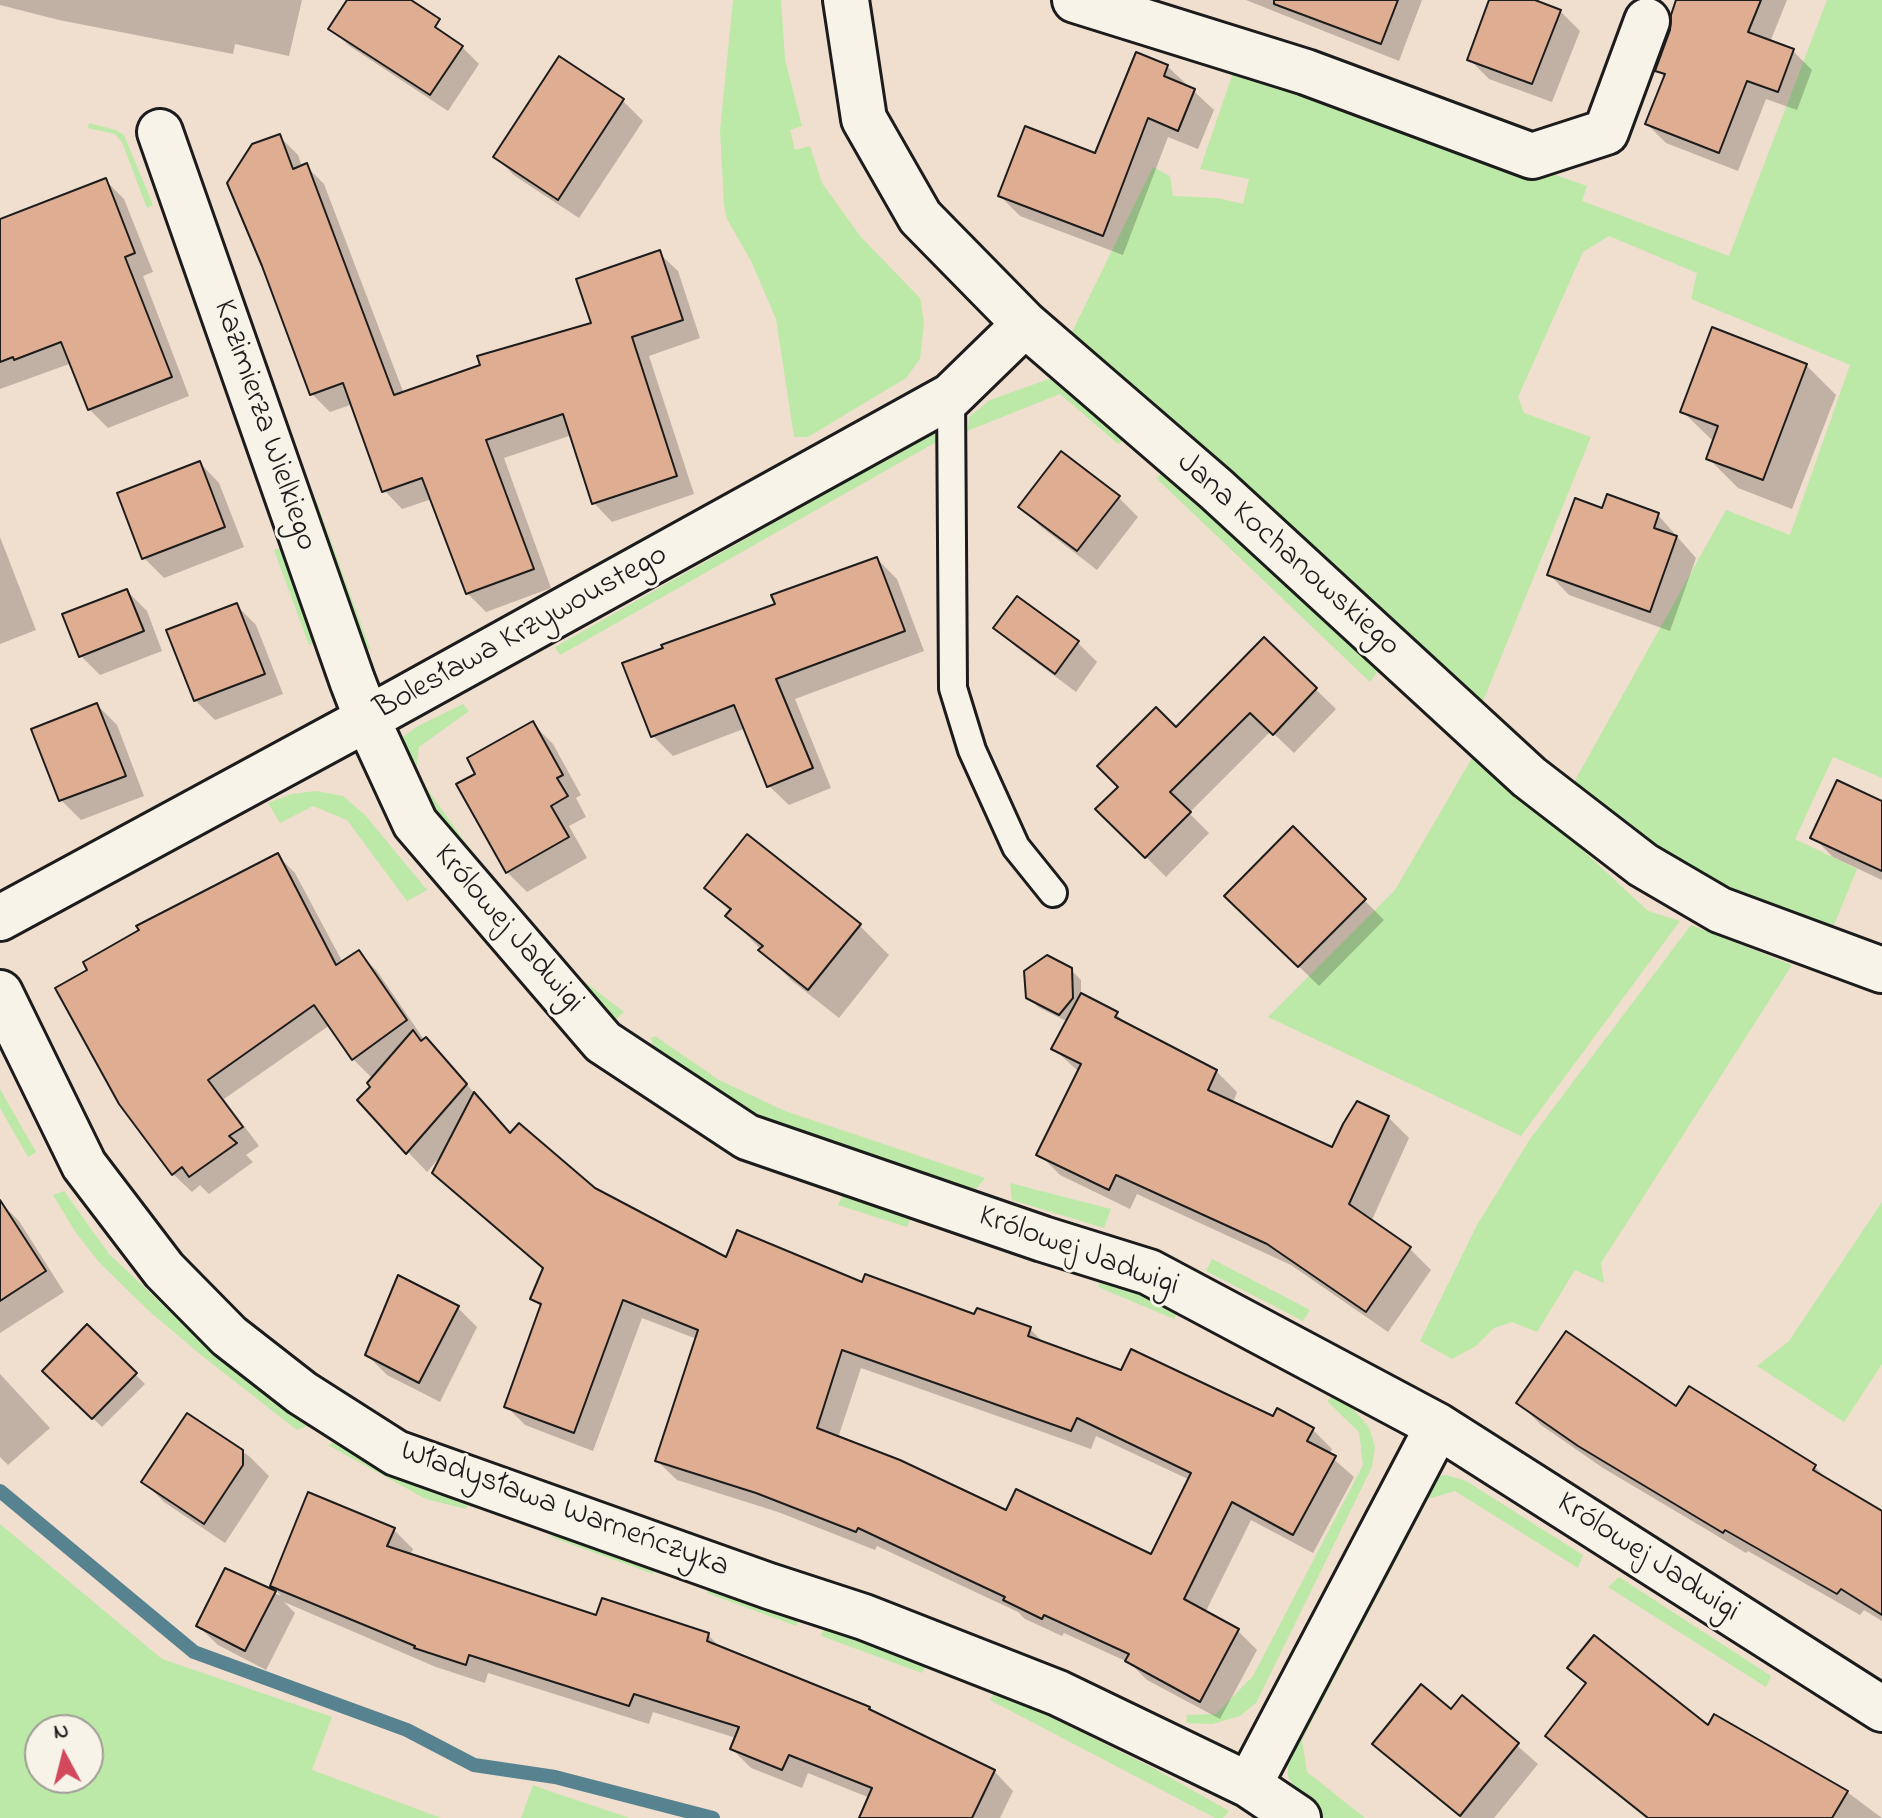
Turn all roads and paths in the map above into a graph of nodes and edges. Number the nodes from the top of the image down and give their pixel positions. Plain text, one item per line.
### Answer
1 (846, 0) edge
2 (1075, 0) edge
3 (1647, 21) dead end
4 (160, 132) dead end
5 (1025, 324) junction
6 (951, 396) junction
7 (367, 719) junction
8 (1053, 893) dead end
9 (0, 918) edge
10 (1882, 970) edge
11 (0, 993) edge
12 (1438, 1426) junction
13 (1882, 1709) edge
14 (1249, 1785) junction
15 (1298, 1818) edge

1 - 5 street, Jana Kochanowskiego
2 - 3 street
4 - 7 street, Kazimierza Wielkiego
5 - 6 street, Bolesława Krzywoustego
5 - 10 street, Jana Kochanowskiego
6 - 7 street, Bolesława Krzywoustego
6 - 8 lane
7 - 9 street, Bolesława Krzywoustego
7 - 12 street, Królowej Jadwigi
11 - 14 street, Władysława Warneńczyka
12 - 13 street, Królowej Jadwigi
12 - 14 street
14 - 15 street, Władysława Warneńczyka

